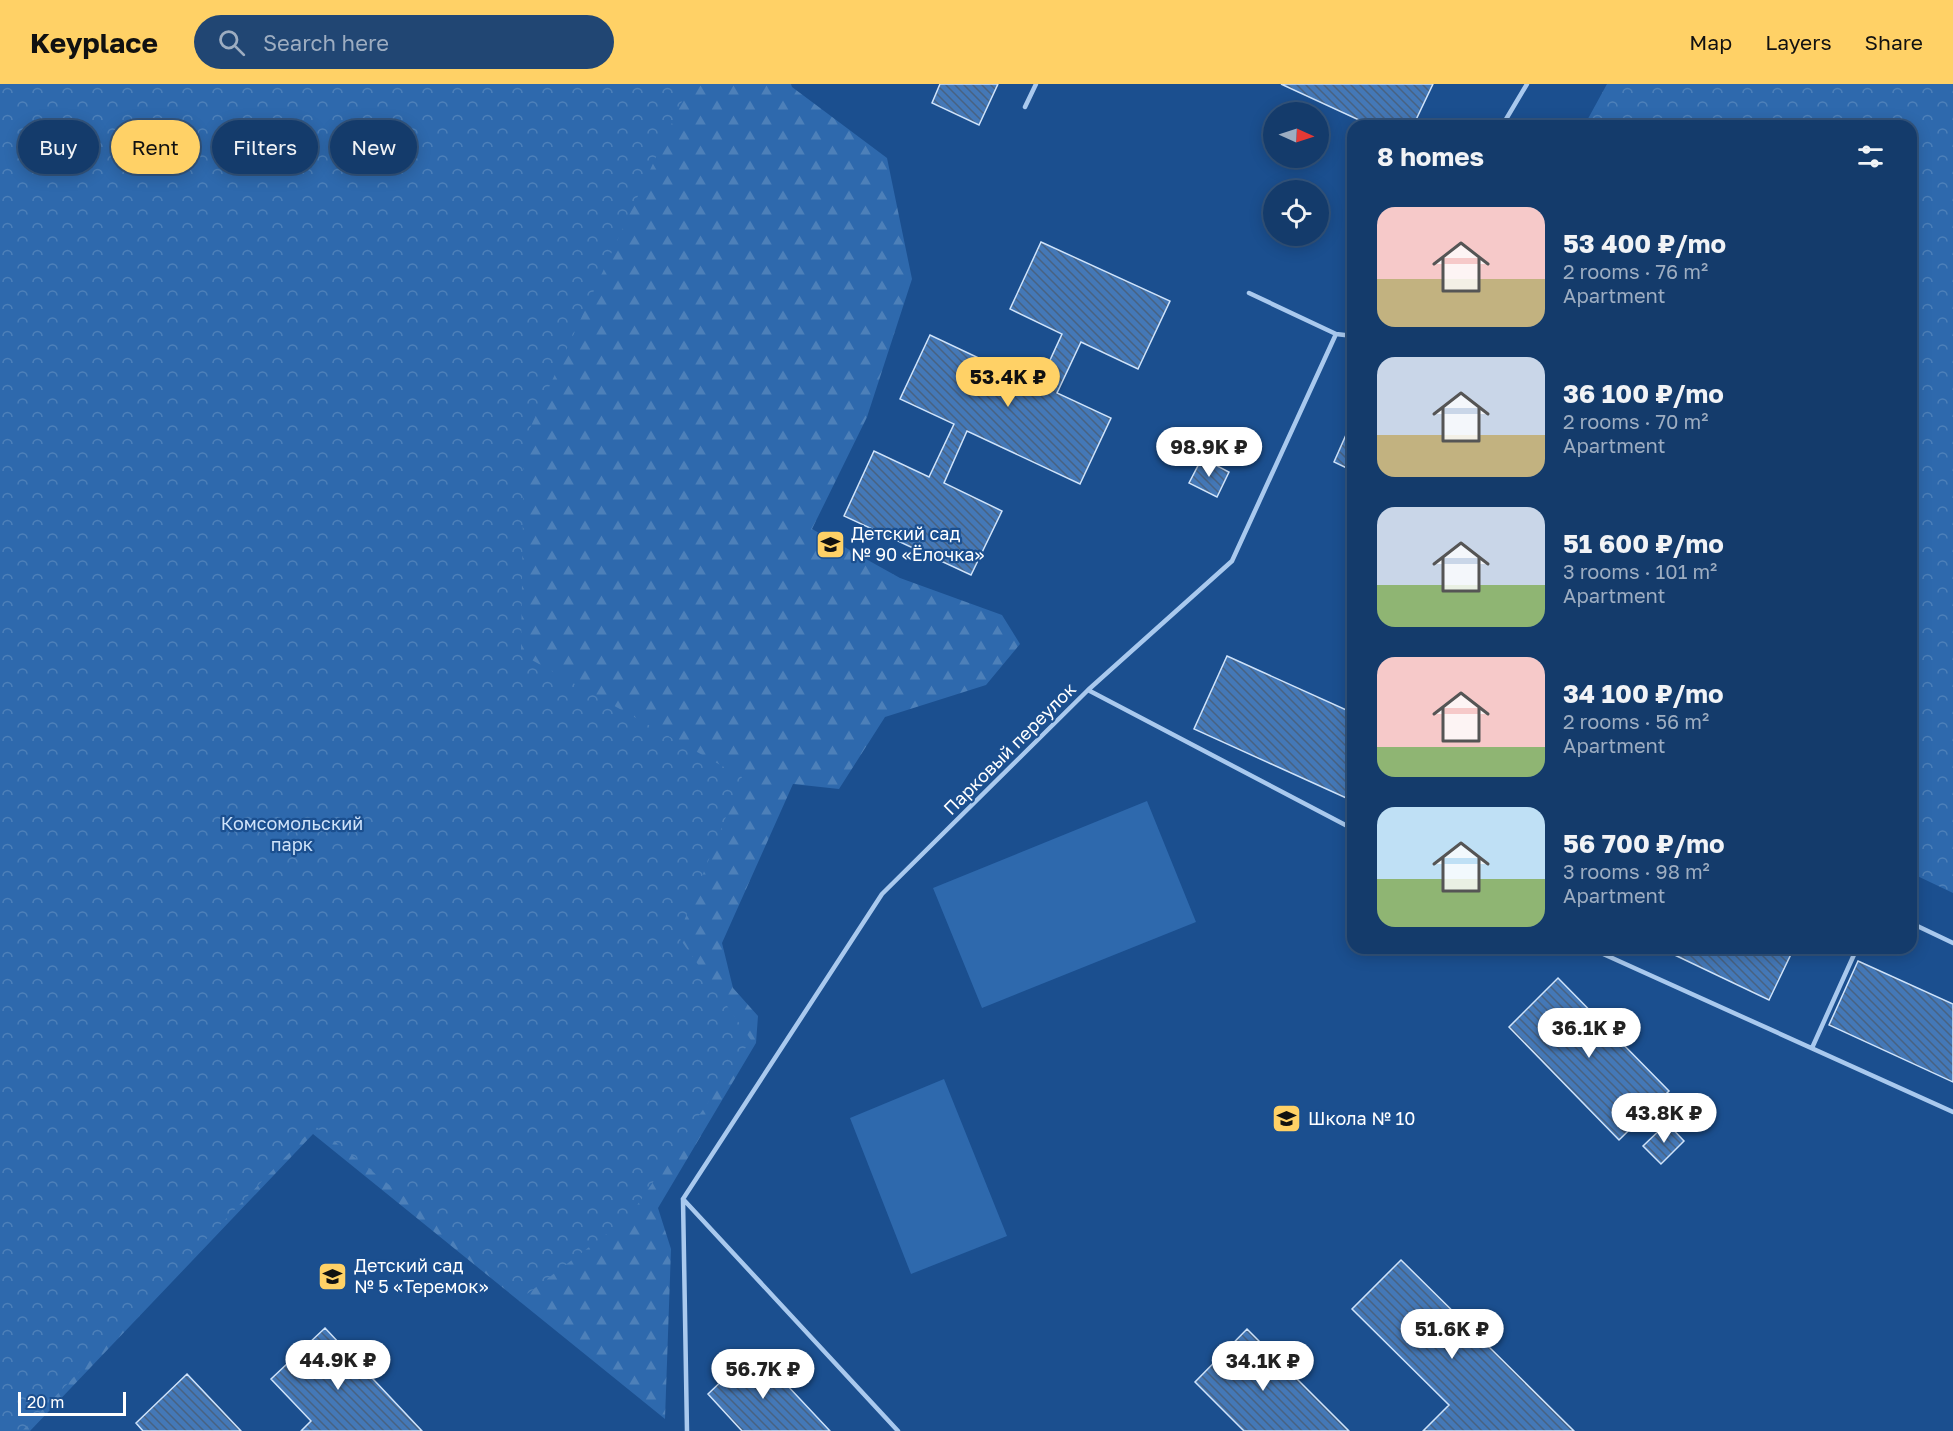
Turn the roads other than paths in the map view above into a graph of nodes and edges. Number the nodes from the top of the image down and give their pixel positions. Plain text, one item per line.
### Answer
1 (1036, 84) edge
2 (1527, 84) edge
3 (1025, 106) dead end
4 (1506, 120) edge
5 (1249, 293) dead end
6 (1336, 334) junction
7 (1347, 335) edge
8 (1088, 690) junction
9 (1347, 826) edge
10 (1917, 926) edge
11 (1953, 943) edge
12 (1603, 954) edge
13 (1854, 954) edge
14 (1812, 1048) junction
15 (1953, 1112) edge
16 (683, 1199) junction
17 (687, 1431) edge
18 (898, 1431) edge

1 - 3 lane
2 - 4 lane
5 - 6 lane
6 - 7 lane
6 - 8 lane, Парковый переулок
8 - 9 lane
8 - 16 lane, Парковый переулок
10 - 11 lane
12 - 14 lane
13 - 14 lane
14 - 15 lane
16 - 17 lane
16 - 18 lane

